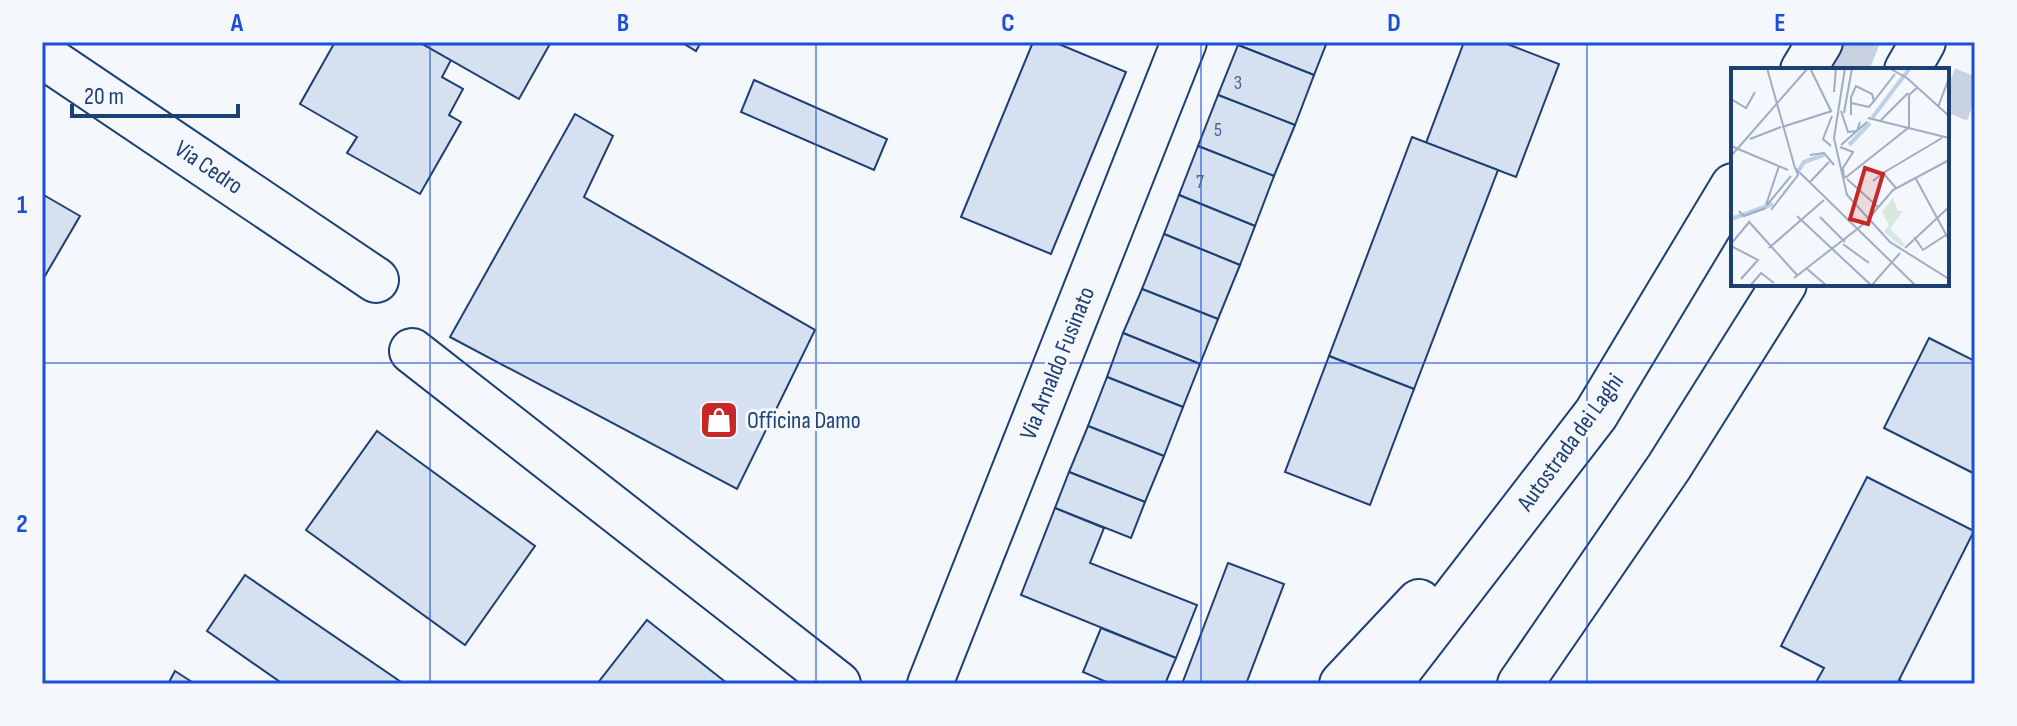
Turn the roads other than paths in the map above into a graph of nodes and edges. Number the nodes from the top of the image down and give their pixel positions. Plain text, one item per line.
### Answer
1 (1184, 42) edge
2 (1820, 42) edge
3 (1923, 42) edge
4 (42, 55) edge
5 (1804, 68) edge
6 (1908, 68) edge
7 (1731, 189) edge
8 (376, 280) dead end
9 (1783, 286) edge
10 (412, 351) dead end
11 (1596, 414) junction
12 (838, 684) edge
13 (930, 684) edge
14 (1342, 684) edge
15 (1388, 684) edge
16 (1520, 684) edge

1 - 13 main road, Via Arnaldo Fusinato
2 - 5 main road
3 - 6 main road
4 - 8 main road, Via Cedro
7 - 11 main road, Autostrada dei Laghi
9 - 16 main road
10 - 12 main road
11 - 14 main road
11 - 15 main road, Autostrada dei Laghi

